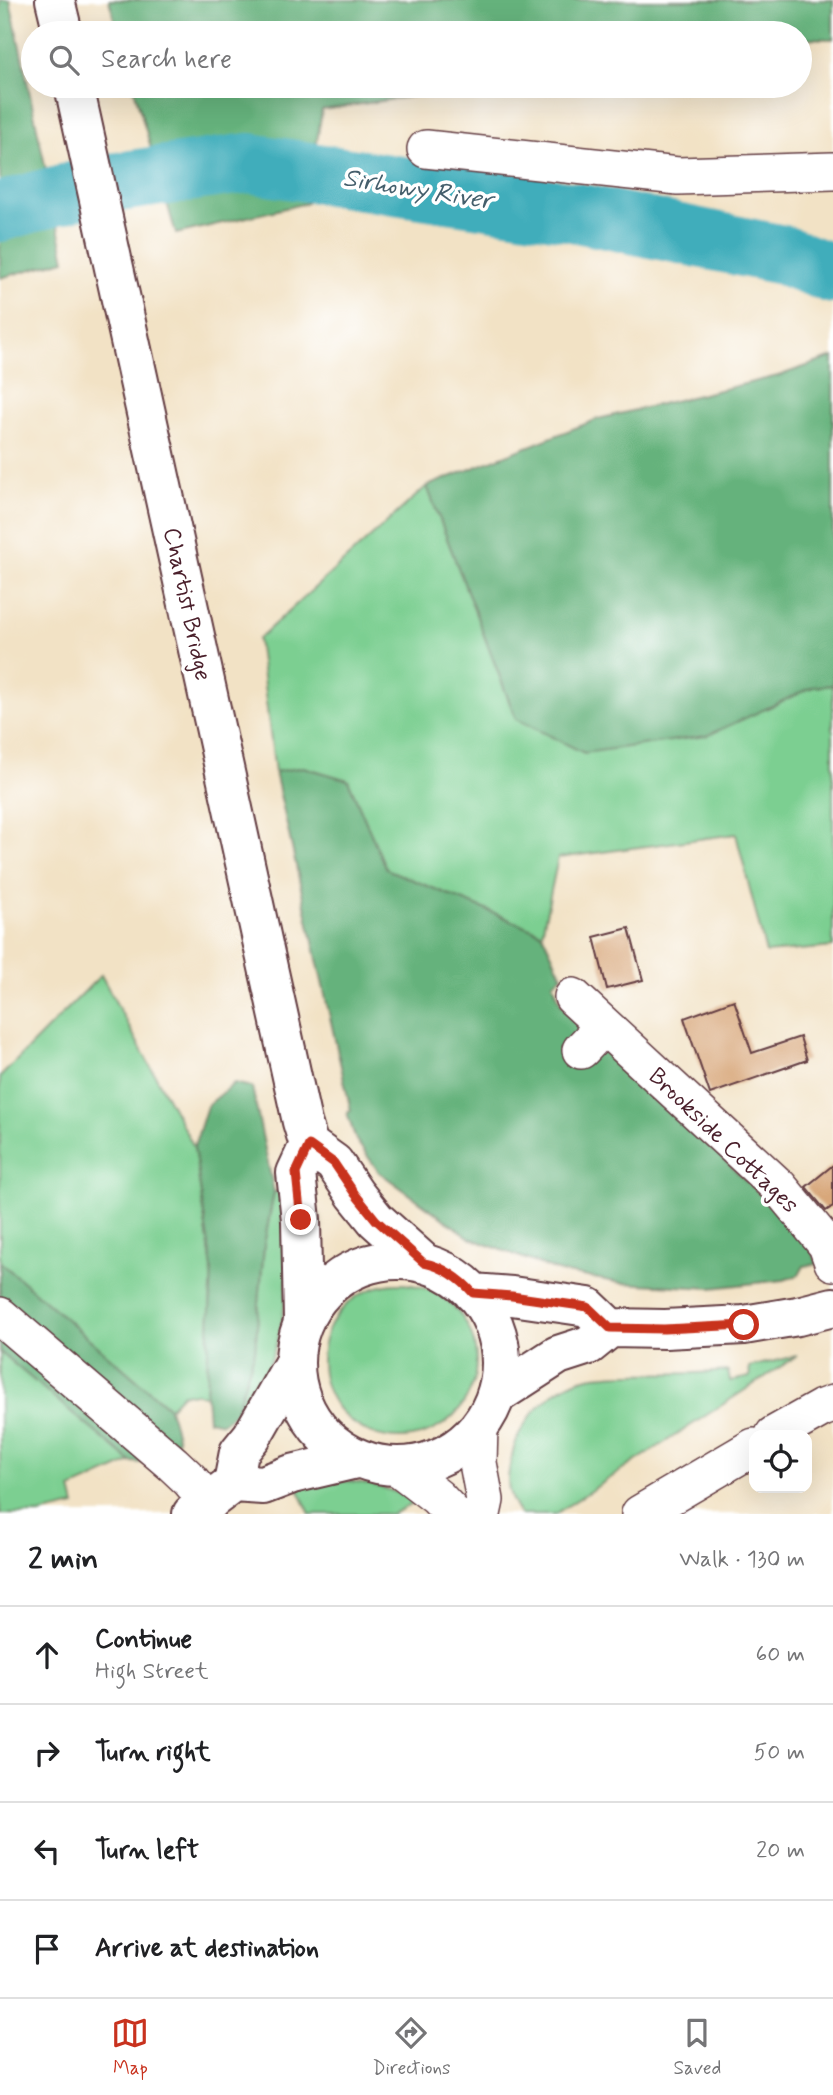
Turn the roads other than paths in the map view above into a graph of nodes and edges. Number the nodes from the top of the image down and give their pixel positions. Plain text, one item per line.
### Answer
1 (55, 0) edge
2 (60, 21) edge
3 (77, 98) edge
4 (425, 149) dead end
5 (833, 171) edge
6 (573, 997) dead end
7 (306, 1134) junction
8 (833, 1262) edge
9 (424, 1263) junction
10 (473, 1293) junction
11 (833, 1307) edge
12 (0, 1316) edge
13 (303, 1320) junction
14 (610, 1328) junction
15 (295, 1361) junction
16 (833, 1404) edge
17 (488, 1411) junction
18 (783, 1430) edge
19 (749, 1451) edge
20 (356, 1459) junction
21 (398, 1467) junction
22 (211, 1500) edge
23 (685, 1503) edge
24 (453, 1514) edge
25 (482, 1514) edge
26 (640, 1514) edge

1 - 2 main road
3 - 7 main road, Chartist Bridge
4 - 5 street
6 - 8 street, Brookside Cottages
7 - 9 main road
7 - 13 main road
9 - 10 main road
9 - 13 main road
10 - 14 main road
10 - 17 main road
11 - 14 main road
12 - 22 street
13 - 15 main road
14 - 17 main road
15 - 20 main road
15 - 22 main road
16 - 18 street
17 - 21 main road
17 - 25 street
19 - 23 street
20 - 21 main road
20 - 22 main road
21 - 24 street
23 - 26 street

